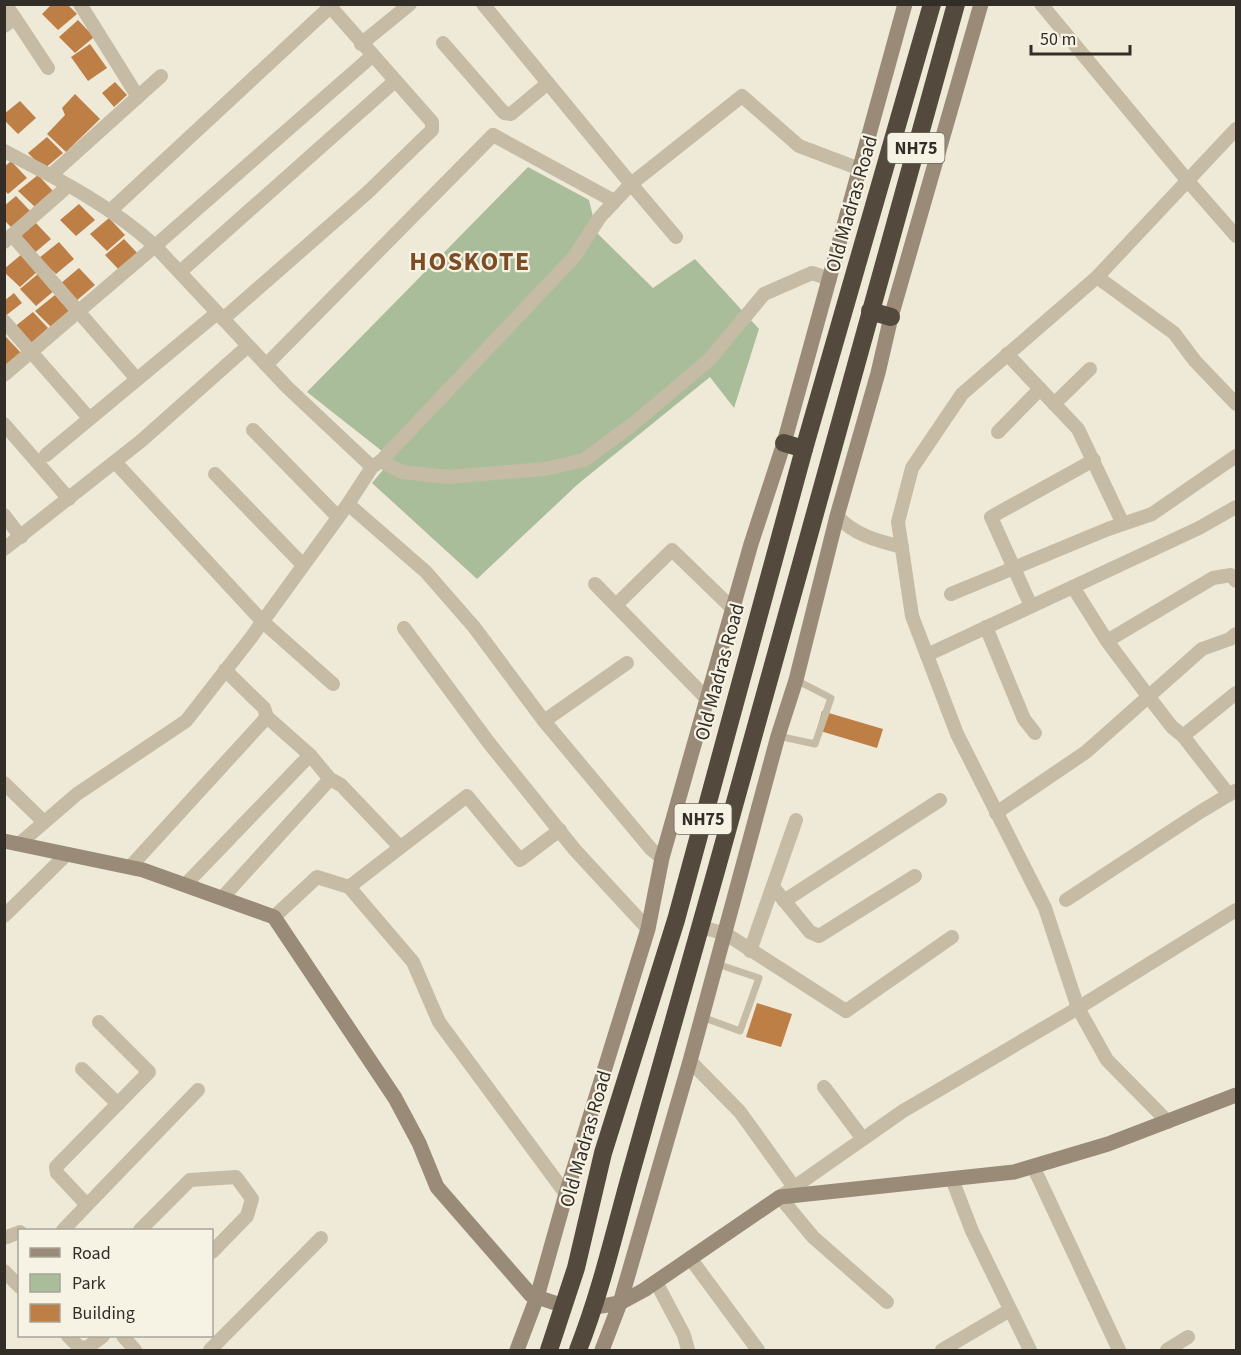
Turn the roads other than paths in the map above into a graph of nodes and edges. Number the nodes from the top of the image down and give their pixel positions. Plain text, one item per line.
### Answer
1 (5, 4) edge
2 (80, 4) edge
3 (410, 4) edge
4 (483, 4) edge
5 (905, 4) edge
6 (932, 4) edge
7 (956, 4) edge
8 (981, 4) edge
9 (1041, 4) edge
10 (329, 6) edge
11 (10, 22) edge
12 (443, 43) dead end
13 (361, 44) junction
14 (372, 56) junction
15 (48, 68) dead end
16 (161, 76) dead end
17 (395, 81) junction
18 (548, 83) junction
19 (138, 97) junction
20 (1236, 129) edge
21 (7, 156) edge
22 (860, 169) junction
23 (51, 175) junction
24 (1187, 180) junction
25 (631, 184) junction
26 (68, 186) junction
27 (614, 201) junction
28 (110, 211) junction
29 (1236, 236) edge
30 (676, 237) dead end
31 (8, 239) edge
32 (155, 246) junction
33 (180, 272) junction
34 (1096, 277) junction
35 (830, 279) junction
36 (79, 311) junction
37 (870, 311) junction
38 (220, 316) junction
39 (891, 317) junction
40 (4, 321) edge
41 (248, 346) junction
42 (32, 351) junction
43 (1007, 354) junction
44 (266, 365) junction
45 (1090, 369) dead end
46 (4, 375) edge
47 (136, 378) junction
48 (1040, 389) junction
49 (1054, 404) junction
50 (1236, 404) edge
51 (89, 418) junction
52 (4, 424) edge
53 (253, 429) dead end
54 (998, 432) dead end
55 (784, 444) junction
56 (804, 449) junction
57 (46, 455) dead end
58 (1236, 456) edge
59 (1094, 460) junction
60 (115, 462) junction
61 (376, 464) junction
62 (215, 474) dead end
63 (69, 499) junction
64 (348, 504) junction
65 (1236, 507) edge
66 (4, 515) edge
67 (837, 516) junction
68 (338, 517) junction
69 (1124, 524) junction
70 (21, 537) junction
71 (902, 547) junction
72 (4, 549) edge
73 (303, 565) junction
74 (1015, 567) junction
75 (1236, 581) edge
76 (595, 584) dead end
77 (1073, 587) junction
78 (951, 594) dead end
79 (616, 605) junction
80 (1031, 606) junction
81 (733, 609) junction
82 (262, 621) junction
83 (986, 627) junction
84 (404, 628) dead end
85 (1236, 634) edge
86 (1107, 640) junction
87 (927, 655) junction
88 (627, 663) dead end
89 (225, 670) junction
90 (796, 680) junction
91 (333, 684) dead end
92 (1236, 693) edge
93 (1149, 696) junction
94 (707, 699) junction
95 (267, 717) junction
96 (544, 721) junction
97 (1035, 732) dead end
98 (778, 736) junction
99 (1183, 736) junction
100 (310, 755) junction
101 (330, 779) junction
102 (4, 783) edge
103 (1233, 793) edge
104 (940, 800) dead end
105 (996, 813) junction
106 (796, 820) dead end
107 (44, 822) junction
108 (560, 830) junction
109 (12, 842) edge
110 (400, 847) junction
111 (67, 854) junction
112 (662, 858) junction
113 (130, 867) junction
114 (915, 876) dead end
115 (185, 885) junction
116 (349, 886) junction
117 (773, 887) junction
118 (222, 898) junction
119 (1066, 900) dead end
120 (784, 901) junction
121 (1236, 910) edge
122 (4, 916) edge
123 (274, 917) junction
124 (701, 927) junction
125 (648, 929) junction
126 (726, 934) junction
127 (952, 937) dead end
128 (750, 951) junction
129 (717, 964) junction
130 (1078, 1008) junction
131 (702, 1017) junction
132 (99, 1022) dead end
133 (690, 1061) junction
134 (82, 1069) dead end
135 (824, 1087) dead end
136 (198, 1090) dead end
137 (1236, 1095) edge
138 (118, 1104) junction
139 (1168, 1122) junction
140 (863, 1139) junction
141 (1033, 1166) junction
142 (952, 1179) junction
143 (794, 1187) junction
144 (566, 1194) junction
145 (780, 1197) junction
146 (87, 1205) junction
147 (64, 1229) edge
148 (141, 1229) edge
149 (321, 1238) dead end
150 (213, 1251) edge
151 (690, 1258) junction
152 (4, 1271) edge
153 (656, 1282) junction
154 (18, 1285) edge
155 (537, 1298) junction
156 (887, 1302) dead end
157 (620, 1303) junction
158 (564, 1306) junction
159 (595, 1307) junction
160 (1010, 1310) junction
161 (70, 1337) edge
162 (100, 1337) edge
163 (125, 1337) edge
164 (1188, 1337) dead end
165 (135, 1350) edge
166 (210, 1350) edge
167 (517, 1350) edge
168 (549, 1350) edge
169 (578, 1350) edge
170 (602, 1350) edge
171 (688, 1350) edge
172 (758, 1350) edge
173 (942, 1350) edge
174 (1030, 1350) edge
175 (1119, 1350) edge
176 (1167, 1350) edge

1 - 11 street
2 - 19 street
3 - 13 street
4 - 18 street
5 - 22 street
6 - 56 highway, Old Madras Road / NH75
7 - 37 highway, NH75
8 - 39 street
9 - 24 street
10 - 13 street
10 - 28 street
11 - 15 street
12 - 18 street
13 - 14 street
14 - 17 street
14 - 32 street
16 - 19 street
17 - 33 street
17 - 38 street
18 - 25 street
19 - 23 street
20 - 24 street
21 - 23 street
22 - 25 street
22 - 35 street
23 - 26 street
24 - 29 street
24 - 34 street
25 - 27 street
25 - 30 street
26 - 28 street
26 - 31 street
27 - 44 street
27 - 61 street
28 - 32 street
31 - 36 street
32 - 33 street
32 - 36 street
33 - 38 street
34 - 43 street
34 - 50 street
35 - 55 street
35 - 61 street
36 - 42 street
36 - 47 street
37 - 39 highway
37 - 124 highway, NH75
38 - 41 street
38 - 47 street
39 - 67 street
40 - 42 street
41 - 44 street
41 - 60 street
42 - 46 street
42 - 51 street
43 - 48 street
43 - 71 street
44 - 61 street
45 - 49 street
47 - 51 street
48 - 49 street
48 - 54 street
49 - 59 street
51 - 57 street
52 - 63 street
53 - 68 street
55 - 56 highway
55 - 81 street
56 - 158 highway, Old Madras Road / NH75
58 - 69 street
59 - 69 street
59 - 74 street
60 - 63 street
60 - 82 street
61 - 64 street
62 - 73 street
63 - 70 street
64 - 68 street
64 - 96 street
65 - 77 street
66 - 70 street
67 - 71 street
67 - 90 street
68 - 73 street
69 - 74 street
70 - 72 street
71 - 87 street
73 - 82 street
74 - 78 street
74 - 80 street
75 - 86 street
76 - 79 street
77 - 80 street
77 - 86 street
79 - 81 street
79 - 94 street
80 - 83 street
81 - 94 street
82 - 89 street
82 - 91 street
83 - 87 street
83 - 97 street
84 - 108 street
85 - 93 street
86 - 93 street
87 - 105 street
88 - 96 street
89 - 95 street
89 - 107 street
90 - 98 street
90 - 98 lane
92 - 99 street
93 - 99 street
93 - 105 street
94 - 112 street
95 - 100 street
95 - 113 street
96 - 112 street
98 - 126 street
99 - 103 street
100 - 101 street
100 - 115 street
101 - 110 street
101 - 118 street
102 - 107 street
103 - 119 street
104 - 120 street
105 - 130 street
106 - 117 street
107 - 109 street
108 - 110 street
108 - 125 street
109 - 111 street
110 - 116 street
111 - 113 street
111 - 122 street
112 - 125 street
113 - 115 street
114 - 120 street
115 - 118 street
116 - 123 street
116 - 144 street
117 - 120 street
117 - 128 street
118 - 123 street
121 - 130 street
123 - 155 street
124 - 126 street
124 - 159 highway, NH75
125 - 144 street
126 - 128 street
126 - 129 street
127 - 128 street
129 - 131 street
129 - 131 lane
130 - 139 street
130 - 140 street
131 - 133 street
132 - 138 street
133 - 143 street
133 - 157 street
134 - 138 street
135 - 140 street
136 - 146 street
137 - 139 street
138 - 146 street
139 - 141 street
140 - 143 street
141 - 142 street
141 - 175 street
142 - 145 street
142 - 160 street
143 - 145 street
144 - 155 street
145 - 151 street
145 - 156 street
146 - 147 street
148 - 150 street
149 - 166 street
151 - 153 street
151 - 172 street
152 - 154 street
153 - 157 street
153 - 171 street
155 - 158 street
155 - 167 street
157 - 159 street
157 - 170 street
158 - 168 highway, Old Madras Road / NH75
159 - 169 highway, NH75
160 - 173 street
160 - 174 street
161 - 162 street
163 - 165 street
164 - 176 street

